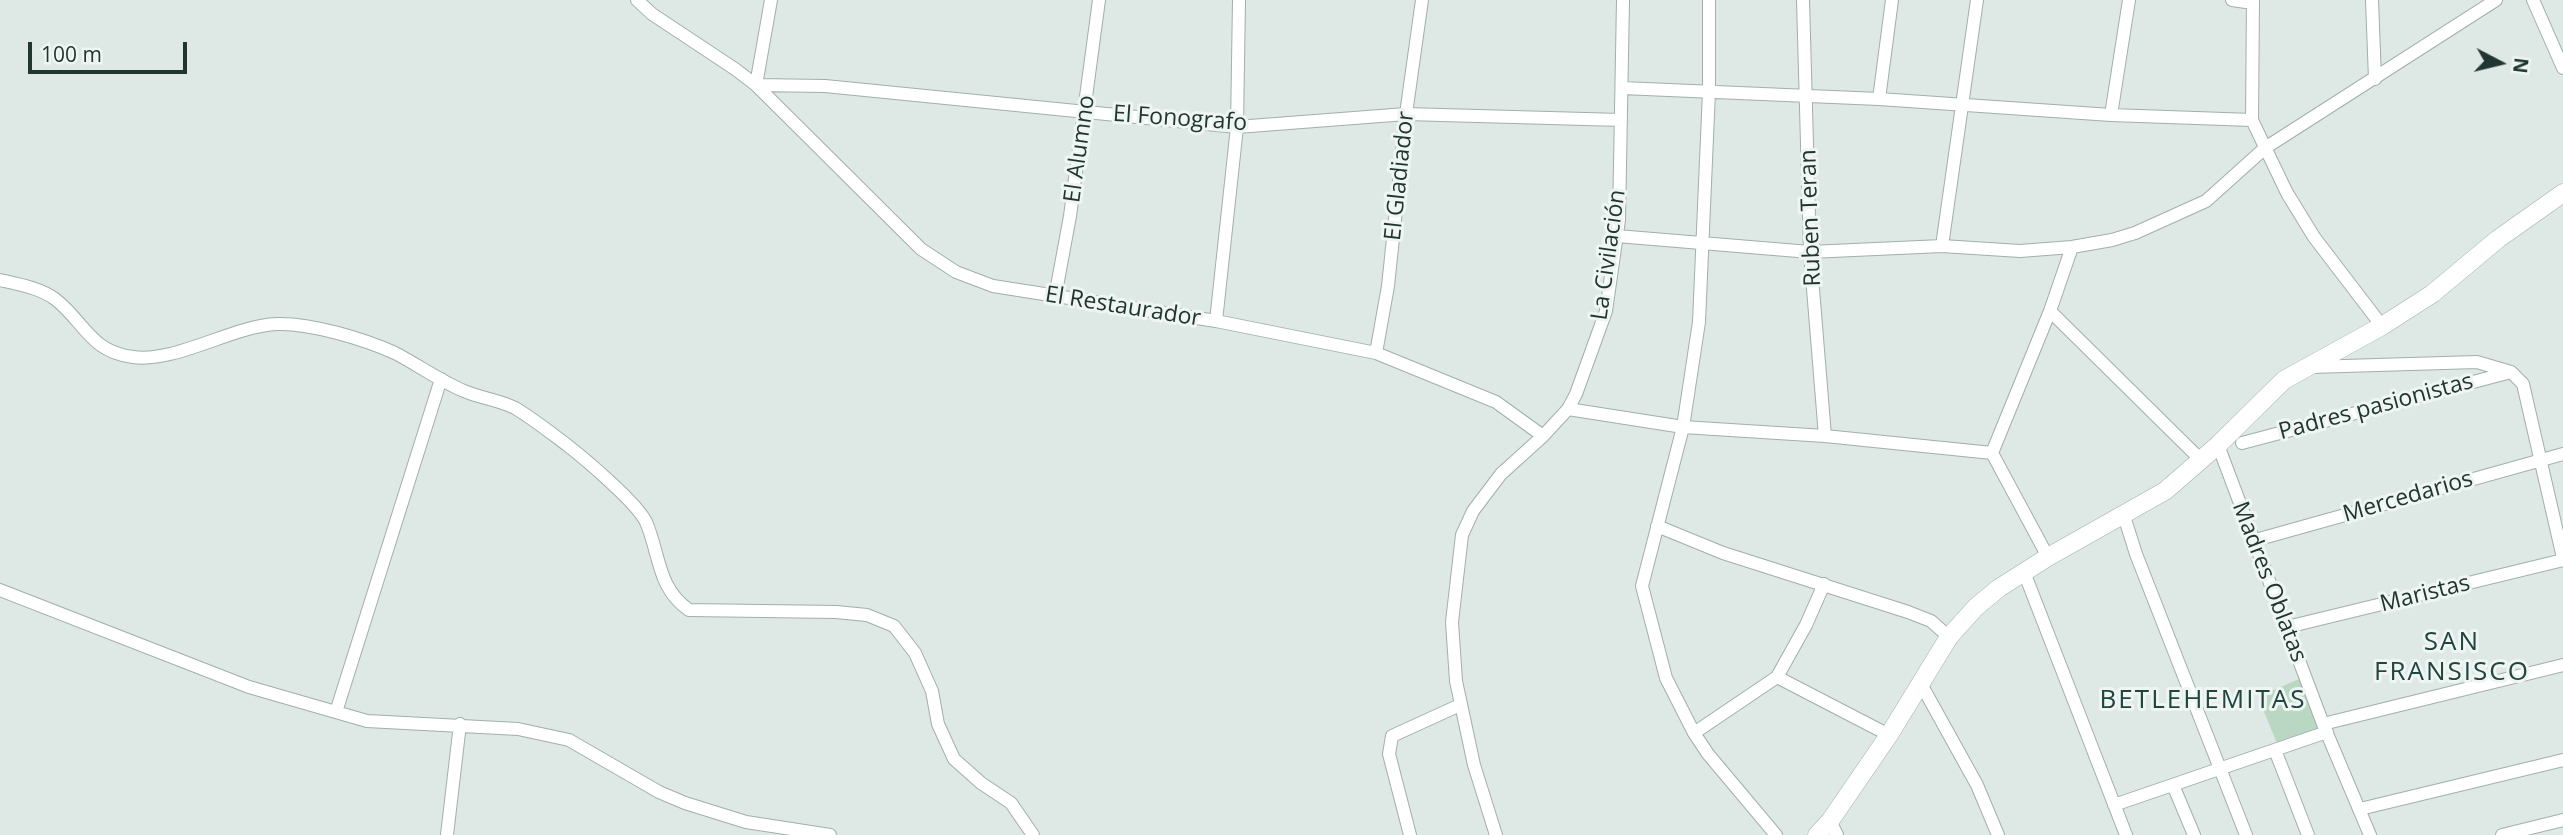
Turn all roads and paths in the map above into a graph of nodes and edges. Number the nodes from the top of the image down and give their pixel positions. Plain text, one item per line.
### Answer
1 (637, 0) edge
2 (771, 0) edge
3 (1099, 0) edge
4 (1239, 0) edge
5 (1422, 0) edge
6 (1623, 0) edge
7 (1709, 0) edge
8 (1803, 0) edge
9 (1892, 0) edge
10 (1977, 0) edge
11 (2129, 0) edge
12 (2232, 0) edge
13 (2372, 0) edge
14 (2496, 0) edge
15 (2533, 0) edge
16 (2253, 2) edge
17 (2563, 68) edge
18 (2375, 79) junction
19 (756, 85) junction
20 (1622, 88) junction
21 (1709, 91) junction
22 (1807, 96) junction
23 (1879, 99) junction
24 (1963, 104) junction
25 (1085, 111) junction
26 (1406, 114) junction
27 (2111, 116) junction
28 (1621, 120) junction
29 (2252, 120) junction
30 (1237, 127) junction
31 (2264, 148) junction
32 (2563, 192) edge
33 (1617, 236) junction
34 (1703, 243) junction
35 (1942, 246) junction
36 (2072, 247) junction
37 (1810, 252) junction
38 (0, 280) edge
39 (1055, 297) junction
40 (2050, 311) junction
41 (1216, 321) junction
42 (2382, 326) junction
43 (1376, 353) junction
44 (2304, 367) junction
45 (2511, 372) junction
46 (441, 379) junction
47 (1568, 409) junction
48 (1683, 427) junction
49 (1543, 436) junction
50 (1825, 436) junction
51 (2242, 443) dead end
52 (2218, 444) junction
53 (1992, 453) junction
54 (2563, 454) edge
55 (2200, 460) junction
56 (2539, 461) junction
57 (2124, 516) junction
58 (1657, 526) junction
59 (2252, 541) junction
60 (2048, 558) junction
61 (2563, 559) edge
62 (2024, 572) junction
63 (1824, 584) junction
64 (0, 590) edge
65 (2287, 627) junction
66 (1949, 637) junction
67 (2563, 665) edge
68 (1777, 677) junction
69 (1921, 684) junction
70 (1460, 705) junction
71 (336, 712) junction
72 (460, 724) junction
73 (2325, 728) junction
74 (1694, 733) junction
75 (1889, 735) junction
76 (2275, 750) junction
77 (2563, 760) edge
78 (2219, 769) junction
79 (2174, 785) junction
80 (2114, 805) junction
81 (2360, 809) junction
82 (2563, 820) edge
83 (1834, 828) edge
84 (447, 835) edge
85 (830, 835) edge
86 (1033, 835) edge
87 (1409, 835) edge
88 (1496, 835) edge
89 (1776, 835) edge
90 (1817, 835) edge
91 (1998, 835) edge
92 (2126, 835) edge
93 (2193, 835) edge
94 (2246, 835) edge
95 (2308, 835) edge
96 (2370, 835) edge
97 (2502, 835) edge

1 - 19 street, El Restaurador
2 - 19 street
3 - 25 street, El Alumno
4 - 30 street
5 - 26 street, El Gladiador
6 - 20 street, La Civilación
7 - 21 street
8 - 22 street, Ruben Teran
9 - 23 street
10 - 24 street
11 - 27 street
12 - 16 street
13 - 18 street
14 - 18 street
15 - 17 street
16 - 29 street
18 - 31 street
19 - 25 street, El Fonografo
19 - 39 street, El Restaurador
20 - 21 street
20 - 28 street, La Civilación
21 - 22 street
21 - 34 street
22 - 23 street
22 - 37 street, Ruben Teran
23 - 24 street
24 - 27 street
24 - 35 street
25 - 30 street, El Fonografo
25 - 39 street, El Alumno
26 - 28 street, El Fonografo
26 - 30 street, El Fonografo
26 - 43 street, El Gladiador
27 - 29 street
28 - 33 street, La Civilación
29 - 31 street
30 - 41 street
31 - 36 street
31 - 42 street
32 - 42 street
33 - 34 street
33 - 47 street, La Civilación
34 - 37 street
34 - 48 street
35 - 36 street
35 - 37 street
36 - 40 street
37 - 50 street, Ruben Teran
38 - 46 street
39 - 41 street, El Restaurador
40 - 53 street
40 - 55 street
41 - 43 street, El Restaurador
42 - 44 street
43 - 49 street, El Restaurador
44 - 45 street
44 - 52 street
45 - 51 street, Padres pasionistas
45 - 56 street
46 - 71 street
46 - 86 street
47 - 48 street
47 - 49 street, La Civilación
48 - 50 street
48 - 58 street
49 - 70 street, La Civilación
50 - 53 street
52 - 55 street
52 - 59 street, Madres Oblatas
53 - 60 street
54 - 56 street, Mercedarios
55 - 57 street
56 - 59 street, Mercedarios
56 - 61 street
57 - 60 street
57 - 78 street
58 - 63 street
58 - 74 street
59 - 65 street, Madres Oblatas
60 - 62 street
61 - 65 street, Maristas
62 - 66 street
62 - 80 street
63 - 66 street
63 - 68 street
64 - 71 street
65 - 73 street, Madres Oblatas
66 - 69 street
67 - 73 street
68 - 74 street
68 - 75 street
69 - 75 street
69 - 91 street
70 - 87 street
70 - 88 street, La Civilación
71 - 72 street
72 - 84 street
72 - 85 street
73 - 76 street
73 - 81 street, Madres Oblatas
74 - 89 street
75 - 83 street
76 - 78 street
76 - 95 street
77 - 81 street
78 - 79 street
78 - 94 street
79 - 80 street
79 - 93 street
80 - 92 street
81 - 96 street, Madres Oblatas
82 - 97 street
83 - 90 street

